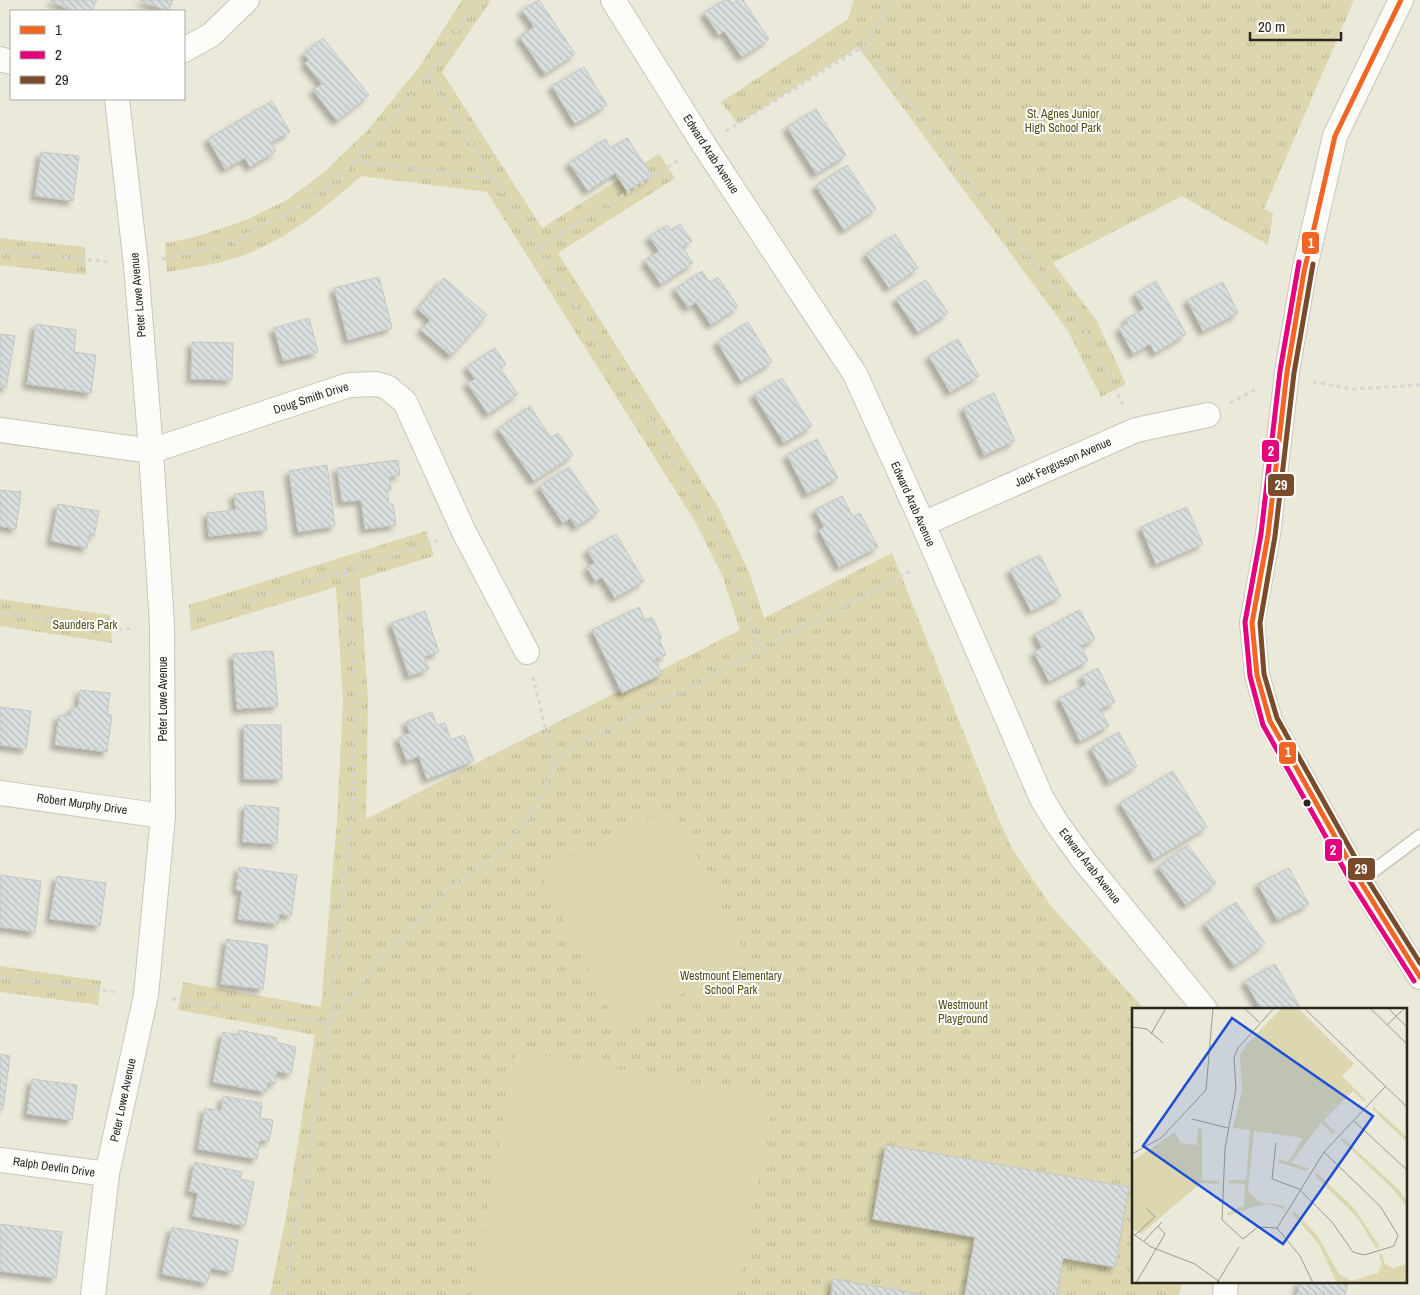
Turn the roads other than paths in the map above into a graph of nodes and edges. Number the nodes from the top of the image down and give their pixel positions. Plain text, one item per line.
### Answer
1 (247, 0) edge
2 (613, 0) edge
3 (1401, 0) edge
4 (185, 49) edge
5 (117, 100) edge
6 (1208, 415) road end
7 (0, 430) edge
8 (151, 451) junction
9 (923, 524) junction
10 (527, 652) road end
11 (0, 793) edge
12 (163, 816) junction
13 (1420, 836) edge
14 (1360, 881) junction
15 (1420, 977) edge
16 (1204, 1008) edge
17 (0, 1160) edge
18 (107, 1174) junction
19 (1226, 1282) edge
20 (93, 1295) edge
21 (1225, 1295) edge

1 - 4 street
2 - 9 street, Edward Arab Avenue
3 - 14 street
5 - 8 street, Peter Lowe Avenue
6 - 9 street, Jack Fergusson Avenue
7 - 8 street, Doug Smith Drive
8 - 10 street, Doug Smith Drive
8 - 12 street, Peter Lowe Avenue
9 - 16 street, Edward Arab Avenue
11 - 12 street, Robert Murphy Drive
12 - 18 street, Peter Lowe Avenue
13 - 14 lane
14 - 15 street
17 - 18 street, Ralph Devlin Drive
18 - 20 street, Peter Lowe Avenue
19 - 21 street

